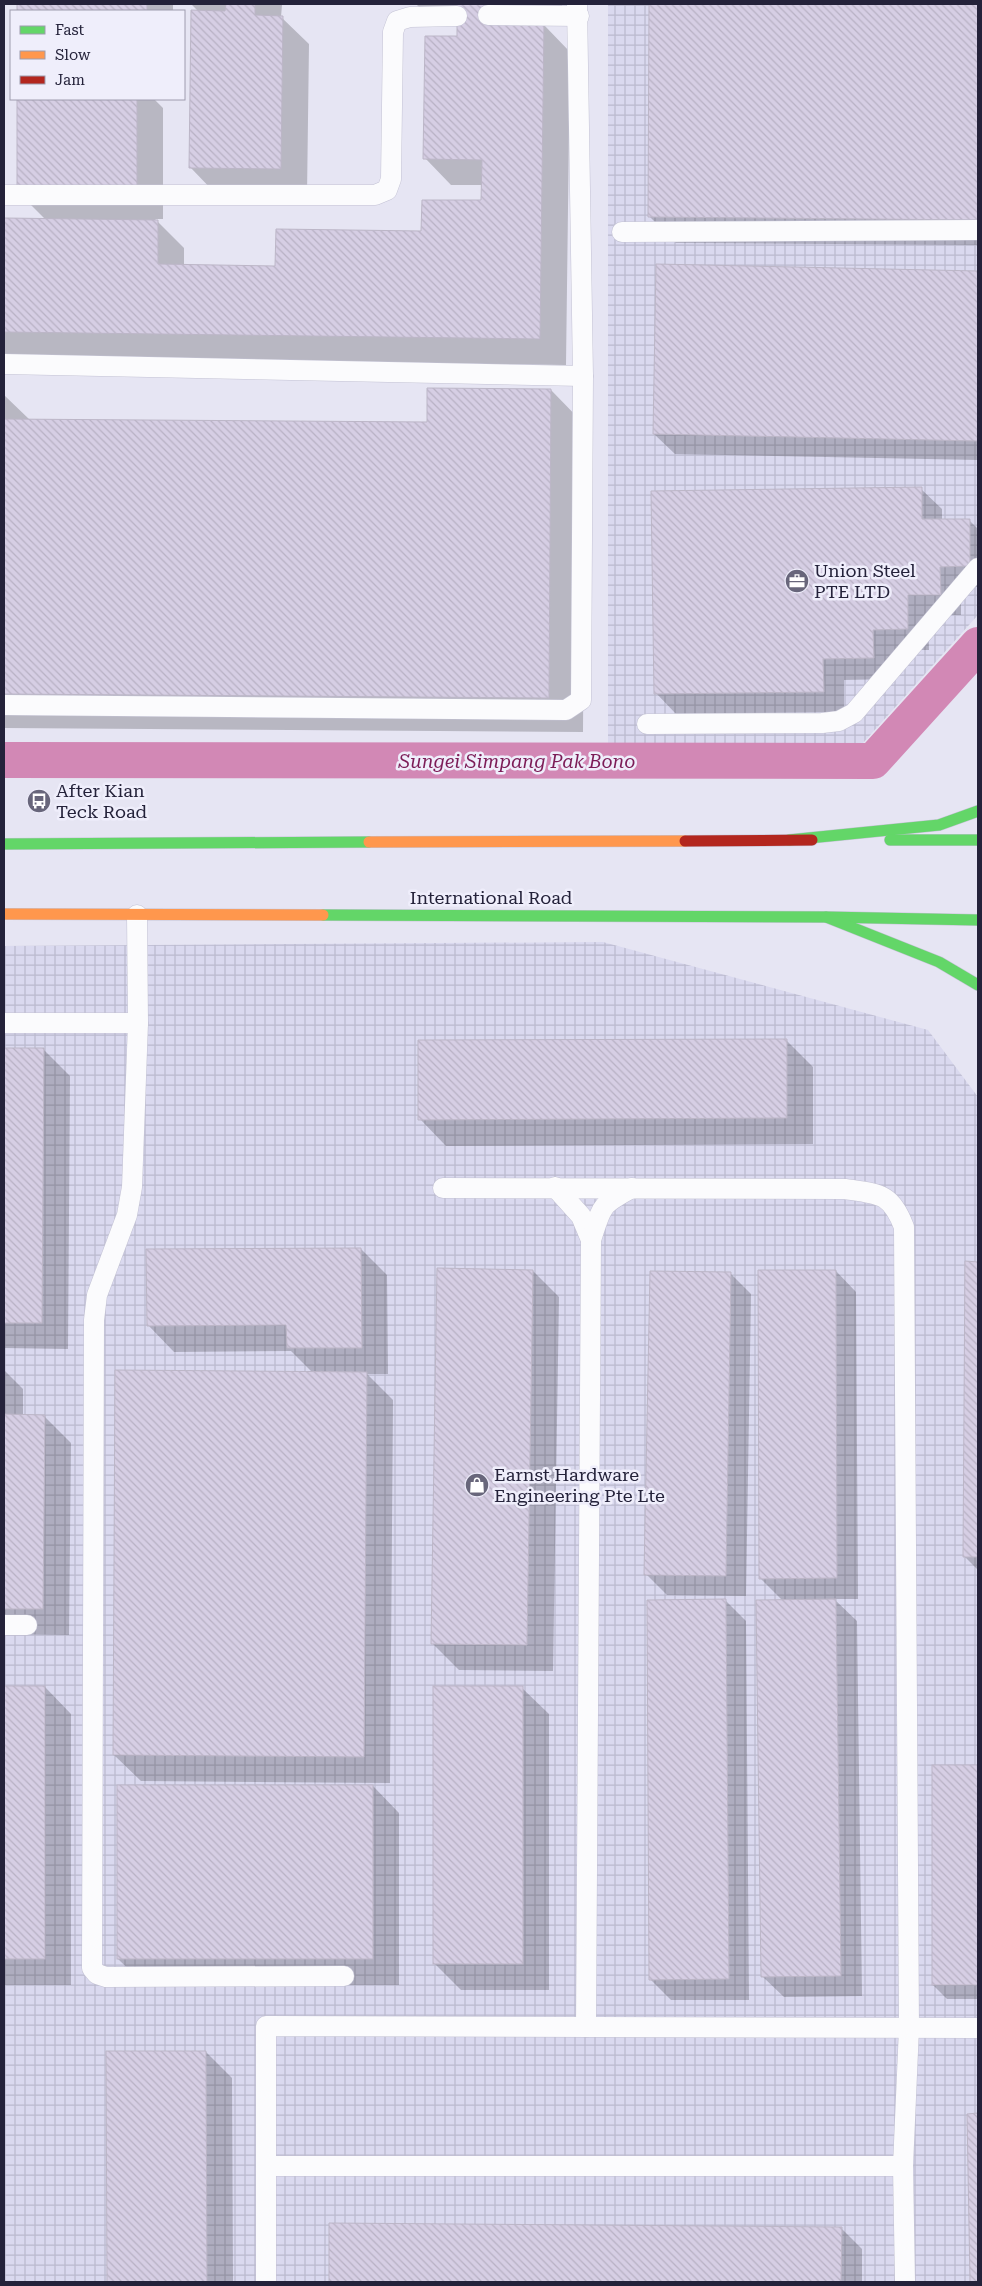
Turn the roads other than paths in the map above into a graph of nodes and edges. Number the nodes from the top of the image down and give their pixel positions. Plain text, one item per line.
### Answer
1 (578, 10) edge
2 (488, 15) dead end
3 (457, 16) dead end
4 (4, 196) edge
5 (978, 230) edge
6 (622, 232) dead end
7 (4, 364) edge
8 (583, 376) junction
9 (978, 568) edge
10 (4, 704) edge
11 (647, 724) dead end
12 (978, 811) edge
13 (789, 840) junction
14 (978, 840) edge
15 (4, 844) edge
16 (4, 914) edge
17 (137, 915) junction
18 (826, 917) junction
19 (978, 920) edge
20 (978, 985) edge
21 (4, 1023) edge
22 (138, 1024) junction
23 (555, 1187) junction
24 (634, 1187) junction
25 (443, 1188) dead end
26 (591, 1240) junction
27 (4, 1625) edge
28 (27, 1625) dead end
29 (344, 1976) dead end
30 (586, 2028) junction
31 (909, 2028) junction
32 (978, 2028) edge
33 (266, 2166) junction
34 (902, 2166) junction
35 (266, 2282) edge
36 (905, 2282) edge

1 - 2 lane
1 - 8 lane
3 - 4 lane
5 - 6 lane
7 - 8 lane
8 - 10 lane
9 - 11 lane
12 - 13 main road
13 - 14 main road
13 - 15 main road
16 - 17 main road, International Road
17 - 18 main road, International Road
17 - 22 lane
18 - 19 main road, International Road
18 - 20 main road
21 - 22 lane
22 - 29 lane
23 - 24 lane
23 - 25 lane
23 - 26 lane
24 - 26 lane
24 - 31 lane
26 - 30 lane
27 - 28 lane
30 - 31 lane
30 - 33 lane
31 - 32 lane
31 - 34 lane
33 - 34 lane
33 - 35 lane
34 - 36 lane

